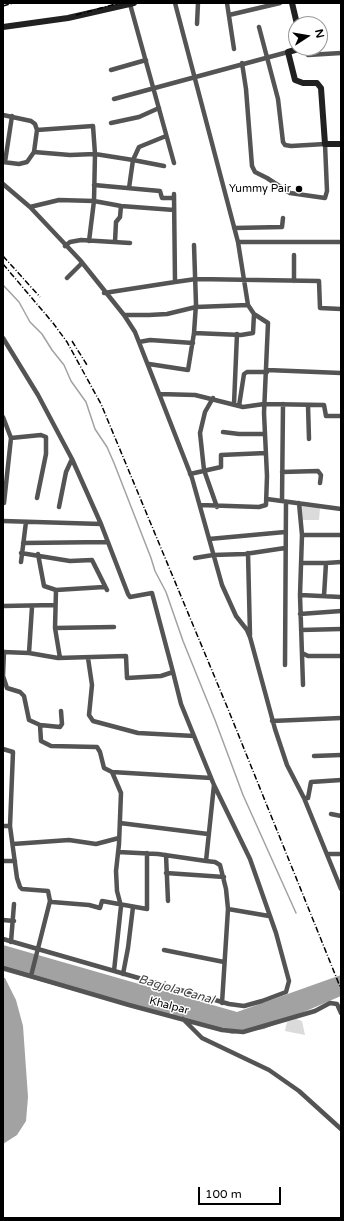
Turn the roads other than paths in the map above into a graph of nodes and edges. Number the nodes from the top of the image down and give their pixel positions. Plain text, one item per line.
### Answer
1 (175, 3) edge
2 (198, 3) edge
3 (227, 3) edge
4 (280, 3) edge
5 (292, 3) edge
6 (132, 4) edge
7 (229, 15) junction
8 (295, 16) edge
9 (197, 24) dead end
10 (3, 27) edge
11 (259, 27) dead end
12 (234, 49) dead end
13 (288, 52) edge
14 (341, 53) edge
15 (328, 54) edge
16 (289, 56) edge
17 (266, 57) junction
18 (146, 60) junction
19 (242, 63) junction
20 (111, 70) dead end
21 (193, 77) junction
22 (153, 87) junction
23 (114, 99) dead end
24 (159, 108) junction
25 (3, 115) edge
26 (12, 116) junction
27 (111, 123) dead end
28 (37, 130) junction
29 (166, 136) junction
30 (325, 144) junction
31 (341, 144) edge
32 (34, 152) junction
33 (95, 154) junction
34 (133, 160) junction
35 (4, 162) edge
36 (174, 163) dead end
37 (164, 166) dead end
38 (3, 184) edge
39 (94, 185) junction
40 (129, 188) junction
41 (94, 201) junction
42 (121, 206) junction
43 (30, 207) junction
44 (174, 210) junction
45 (283, 218) dead end
46 (234, 228) junction
47 (90, 241) junction
48 (115, 242) junction
49 (238, 242) junction
50 (341, 242) edge
51 (130, 243) dead end
52 (194, 245) dead end
53 (65, 246) junction
54 (294, 255) dead end
55 (82, 264) junction
56 (67, 278) dead end
57 (196, 279) junction
58 (244, 281) junction
59 (294, 281) junction
60 (175, 282) junction
61 (104, 293) junction
62 (248, 304) junction
63 (196, 307) junction
64 (341, 309) edge
65 (254, 314) junction
66 (124, 315) junction
67 (194, 334) junction
68 (237, 334) junction
69 (3, 338) edge
70 (139, 342) junction
71 (193, 343) junction
72 (149, 364) junction
73 (267, 371) junction
74 (341, 373) edge
75 (158, 394) junction
76 (212, 398) junction
77 (264, 404) junction
78 (283, 404) junction
79 (237, 405) junction
80 (308, 405) junction
81 (341, 416) edge
82 (3, 417) edge
83 (223, 432) dead end
84 (265, 434) junction
85 (11, 438) junction
86 (309, 439) dead end
87 (266, 453) junction
88 (3, 454) edge
89 (9, 454) junction
90 (72, 459) junction
91 (205, 471) junction
92 (282, 472) junction
93 (190, 474) junction
94 (320, 484) dead end
95 (37, 498) dead end
96 (267, 499) junction
97 (284, 502) junction
98 (4, 503) edge
99 (299, 503) junction
100 (200, 505) junction
101 (59, 507) dead end
102 (217, 507) junction
103 (341, 510) edge
104 (3, 521) edge
105 (26, 522) junction
106 (101, 524) junction
107 (285, 532) junction
108 (302, 535) junction
109 (341, 535) edge
110 (208, 539) junction
111 (107, 542) junction
112 (23, 543) junction
113 (285, 548) junction
114 (21, 553) junction
115 (248, 553) junction
116 (38, 554) junction
117 (213, 555) junction
118 (195, 558) dead end
119 (20, 562) dead end
120 (341, 562) edge
121 (302, 563) junction
122 (326, 563) junction
123 (56, 590) junction
124 (300, 595) junction
125 (324, 596) junction
126 (341, 597) edge
127 (55, 605) junction
128 (3, 606) edge
129 (32, 607) junction
130 (341, 611) edge
131 (300, 614) junction
132 (114, 627) dead end
133 (55, 628) junction
134 (341, 629) edge
135 (301, 630) junction
136 (250, 637) junction
137 (3, 652) edge
138 (29, 653) junction
139 (302, 653) junction
140 (341, 656) edge
141 (60, 658) junction
142 (88, 658) junction
143 (285, 665) dead end
144 (173, 672) junction
145 (303, 685) dead end
146 (61, 711) dead end
147 (341, 718) edge
148 (272, 720) junction
149 (40, 725) junction
150 (194, 736) junction
151 (3, 749) edge
152 (341, 755) edge
153 (314, 756) dead end
154 (112, 772) junction
155 (211, 778) junction
156 (341, 780) edge
157 (214, 786) junction
158 (304, 798) junction
159 (331, 814) dead end
160 (341, 816) edge
161 (120, 823) junction
162 (3, 826) edge
163 (10, 826) junction
164 (208, 834) junction
165 (119, 838) junction
166 (13, 844) junction
167 (118, 852) junction
168 (146, 853) junction
169 (327, 854) junction
170 (341, 854) edge
171 (166, 855) junction
172 (3, 861) edge
173 (15, 861) junction
174 (206, 861) junction
175 (166, 873) junction
176 (224, 877) junction
177 (338, 877) edge
178 (341, 889) edge
179 (50, 901) junction
180 (168, 901) dead end
181 (14, 904) dead end
182 (121, 906) junction
183 (133, 907) junction
184 (228, 909) junction
185 (270, 916) junction
186 (3, 920) edge
187 (14, 921) junction
188 (3, 940) edge
189 (12, 942) junction
190 (38, 950) junction
191 (164, 950) dead end
192 (224, 962) junction
193 (3, 968) edge
194 (114, 971) junction
195 (123, 974) junction
196 (31, 976) junction
197 (222, 1003) junction
198 (341, 1013) edge
199 (181, 1018) junction
200 (341, 1129) edge

1 - 21 street
2 - 9 street
3 - 7 street
4 - 7 street
5 - 8 street
6 - 10 street
6 - 18 street
7 - 12 street
11 - 17 street
13 - 17 street
14 - 15 street
16 - 30 street
17 - 19 street
17 - 30 street
18 - 20 street
18 - 22 street
19 - 21 street
19 - 30 street
21 - 22 street
21 - 46 street
22 - 23 street
22 - 24 street
24 - 27 street
24 - 29 street
25 - 26 street
26 - 28 street
26 - 35 street
28 - 32 street
28 - 33 street
29 - 34 street
29 - 36 street
30 - 31 street
32 - 33 street
32 - 35 street
33 - 34 street
33 - 39 street
34 - 37 street
34 - 40 street
38 - 43 street
39 - 40 street
39 - 41 street
40 - 44 street
41 - 42 street
41 - 43 street
41 - 47 street
42 - 44 street
42 - 48 street
43 - 53 street
44 - 60 street
45 - 46 street
46 - 49 street
47 - 48 street
47 - 53 street
48 - 51 street
49 - 50 street
49 - 58 street
52 - 57 street
53 - 55 street
54 - 59 street
55 - 56 street
55 - 61 street
57 - 58 street
57 - 60 street
57 - 63 street
58 - 59 street
58 - 62 street
59 - 64 street
60 - 61 street
61 - 66 street
62 - 63 street
62 - 65 street
63 - 66 street
63 - 67 street
65 - 68 street
65 - 73 street
66 - 70 street
67 - 68 street
67 - 71 street
68 - 79 street
69 - 90 street
70 - 71 street
70 - 72 street
71 - 72 street
72 - 75 street
73 - 74 street
73 - 77 street
73 - 79 street
75 - 76 street
75 - 93 street
76 - 79 street
76 - 91 street
77 - 78 street
77 - 79 street
77 - 84 street
78 - 80 street
78 - 92 street
80 - 81 street
80 - 86 street
82 - 85 street
83 - 84 street
84 - 87 street
85 - 89 street
85 - 95 street
87 - 91 street
87 - 96 street
88 - 89 street
89 - 98 street
90 - 101 street
90 - 106 street
91 - 93 street
91 - 102 street
92 - 94 street
92 - 97 street
93 - 100 street
96 - 97 street
96 - 102 street
97 - 99 street
97 - 107 street
99 - 103 street
99 - 108 street
100 - 102 street
100 - 110 street
104 - 105 street
105 - 106 street
105 - 112 street
106 - 111 street
107 - 110 street
107 - 113 street
108 - 109 street
108 - 121 street
110 - 117 street
111 - 112 street
111 - 144 street
112 - 114 street
113 - 115 street
113 - 143 street
114 - 116 street
114 - 119 street
115 - 117 street
115 - 136 street
116 - 123 street
116 - 123 street
117 - 118 street
117 - 136 street
120 - 122 street
121 - 122 street
121 - 124 street
122 - 125 street
123 - 127 street
124 - 125 street
124 - 131 street
125 - 126 street
127 - 129 street
127 - 133 street
128 - 129 street
129 - 138 street
130 - 131 street
131 - 135 street
132 - 133 street
133 - 141 street
134 - 135 street
135 - 139 street
136 - 148 street
137 - 138 street
137 - 149 street
138 - 141 street
139 - 140 street
139 - 145 street
141 - 142 street
142 - 144 street
142 - 150 street
144 - 150 street
146 - 149 street
147 - 148 street
148 - 158 street
149 - 154 street
150 - 155 street
151 - 163 street
152 - 153 street
154 - 155 street
154 - 161 street
155 - 157 street
156 - 158 street
157 - 164 street
157 - 185 street
158 - 169 street
159 - 160 street
161 - 164 street
161 - 165 street
162 - 163 street
163 - 166 street
164 - 174 street
165 - 166 street
165 - 167 street
166 - 173 street
167 - 168 street
167 - 182 street
168 - 171 street
168 - 183 street
169 - 170 street
169 - 177 street
171 - 174 street
171 - 175 street
172 - 173 street
173 - 179 street
174 - 176 street
175 - 176 street
175 - 180 street
176 - 184 street
177 - 178 street
179 - 182 street
179 - 190 street
181 - 187 street
182 - 183 street
182 - 194 street
183 - 195 street
184 - 185 street
184 - 192 street
185 - 197 street
186 - 187 street
187 - 189 street
188 - 189 street
189 - 190 street
190 - 194 street
190 - 196 street
191 - 192 street
192 - 197 street
193 - 196 street, Khalpar
194 - 195 street
195 - 197 street
196 - 199 street, Khalpar
198 - 199 street, Khalpar
199 - 200 street

